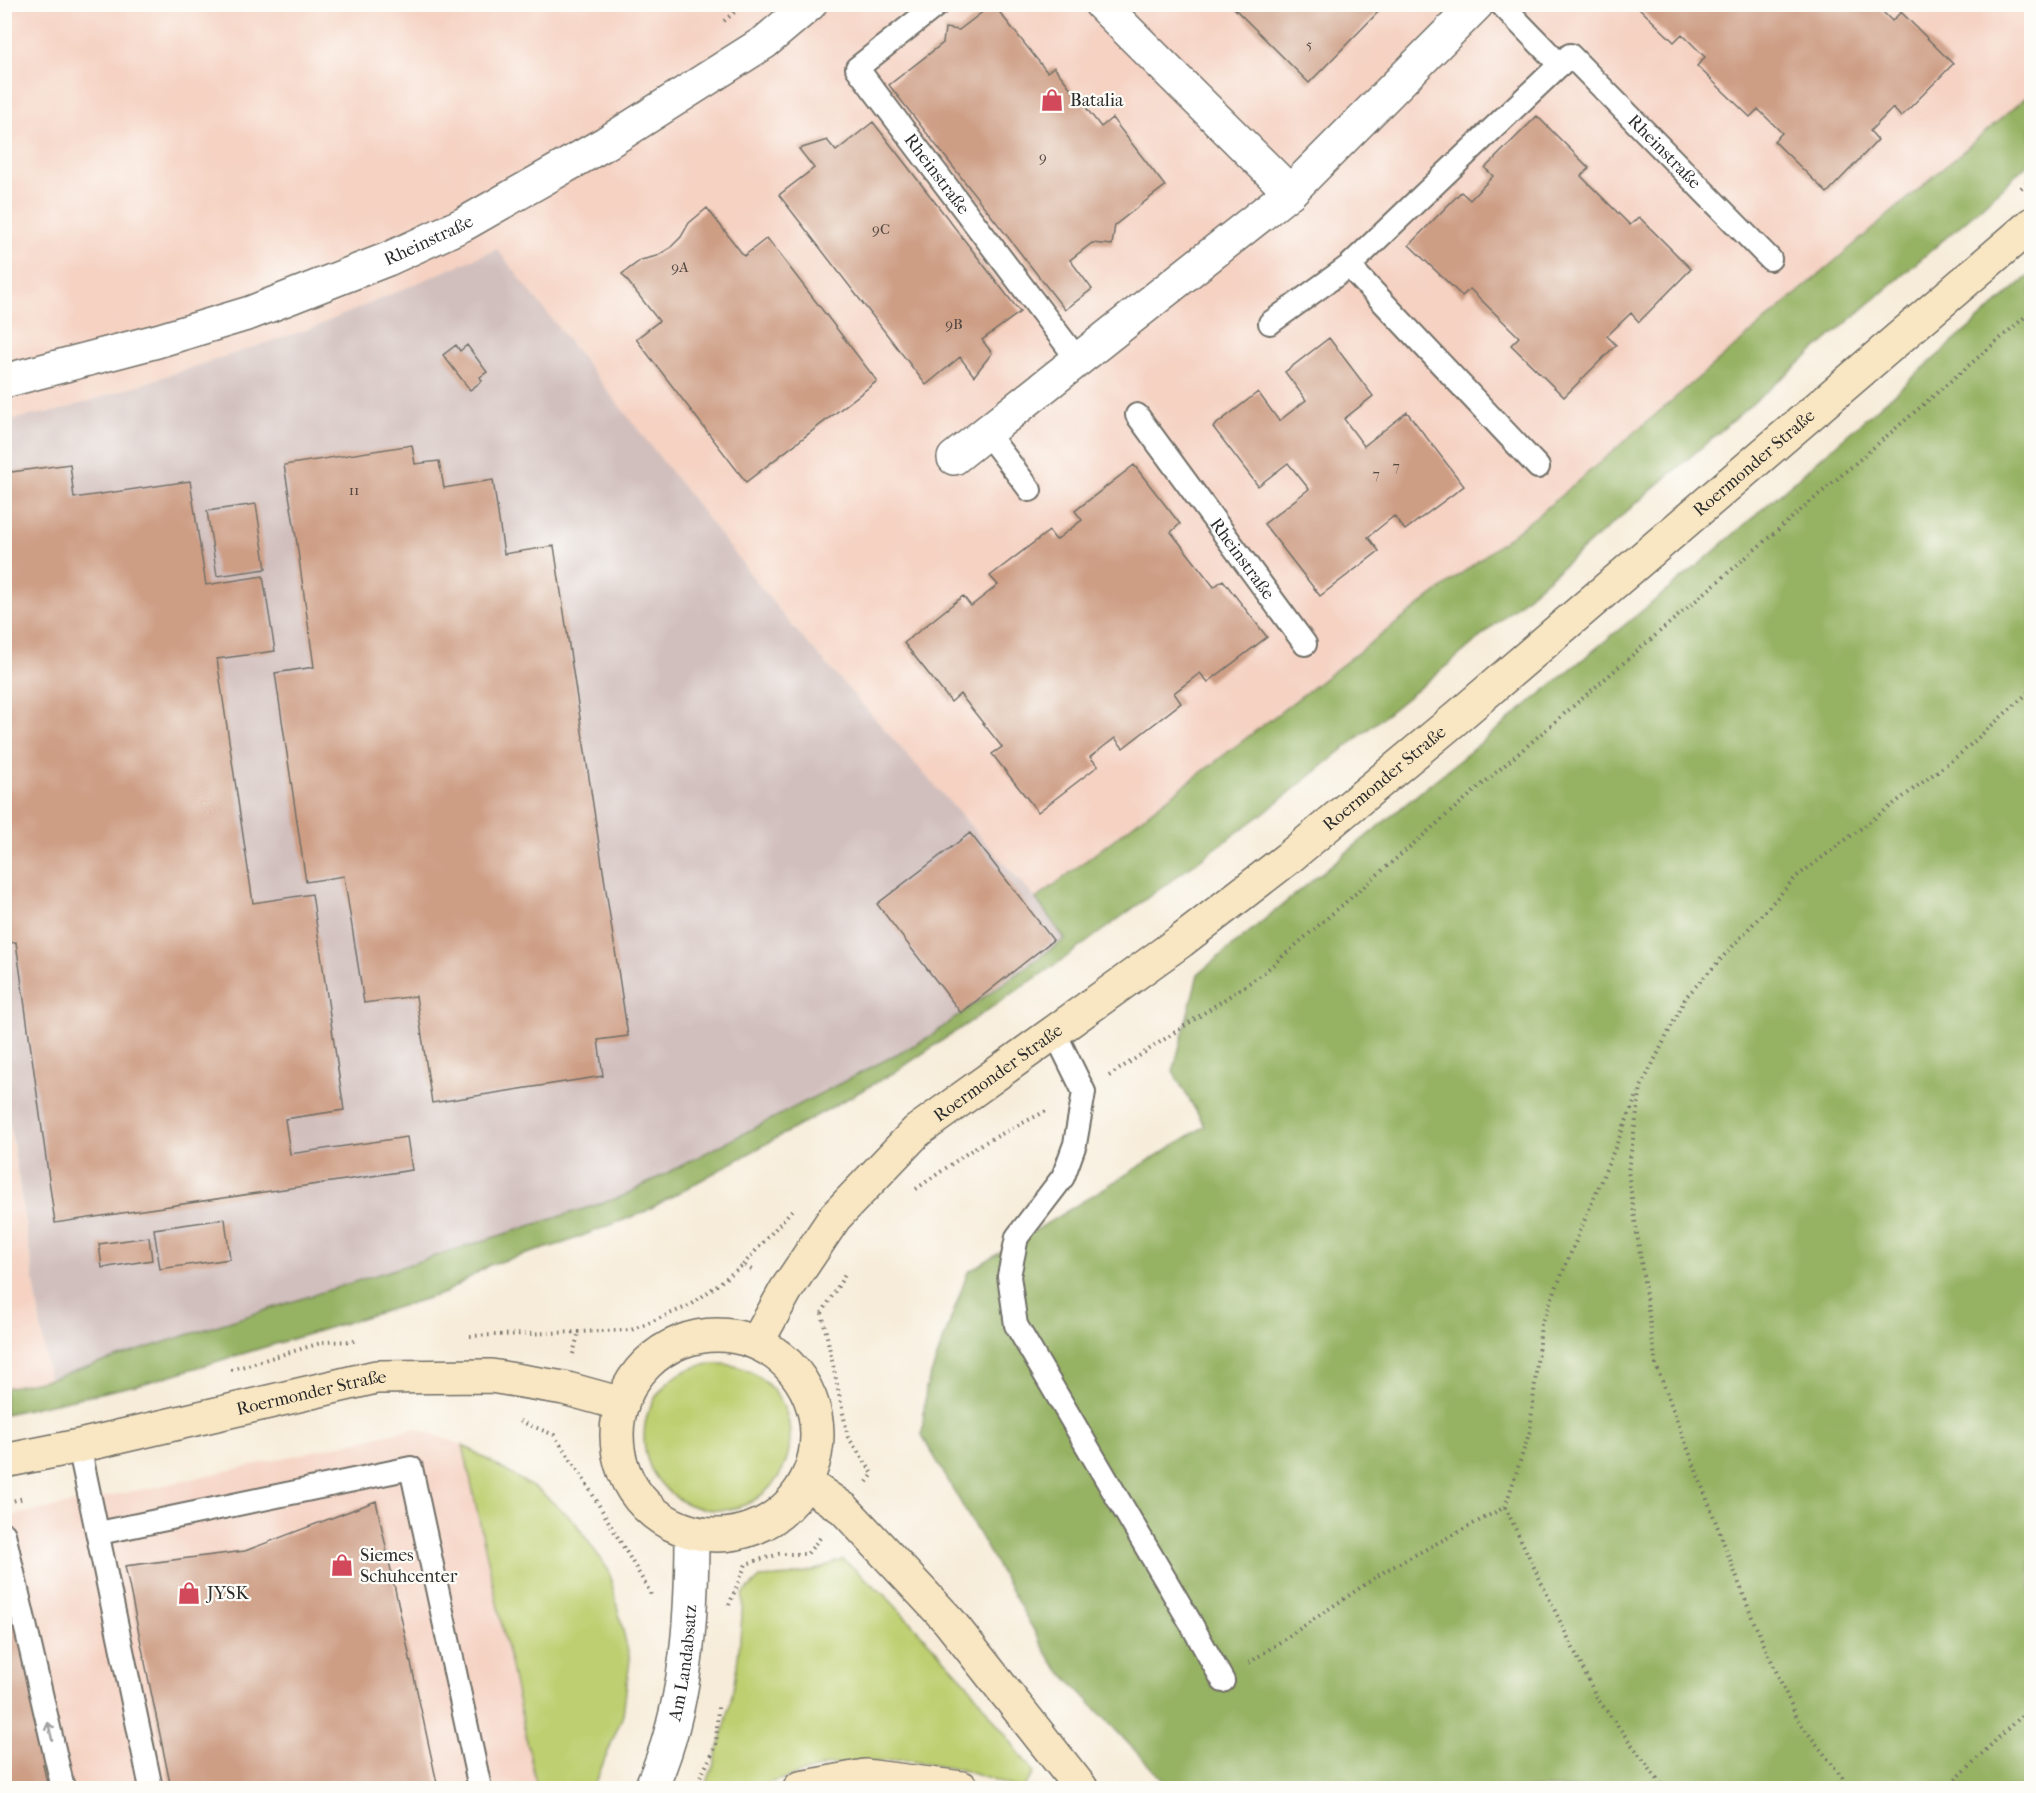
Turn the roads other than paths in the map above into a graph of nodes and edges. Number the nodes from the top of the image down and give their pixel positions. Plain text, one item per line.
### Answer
1 (810, 4) edge
2 (938, 4) edge
3 (1101, 4) edge
4 (1477, 4) edge
5 (1501, 4) edge
6 (1560, 65) junction
7 (1290, 192) junction
8 (2031, 224) edge
9 (1770, 259) dead end
10 (1349, 266) junction
11 (1270, 323) dead end
12 (1078, 360) junction
13 (4, 381) edge
14 (1137, 415) dead end
15 (986, 432) junction
16 (954, 458) dead end
17 (1538, 467) dead end
18 (1030, 490) dead end
19 (1305, 644) dead end
20 (1055, 1033) junction
21 (757, 1342) junction
22 (622, 1404) junction
23 (79, 1446) junction
24 (4, 1461) edge
25 (806, 1483) junction
26 (99, 1533) junction
27 (692, 1533) junction
28 (4, 1534) edge
29 (1223, 1681) road end
30 (63, 1788) edge
31 (150, 1788) edge
32 (480, 1788) edge
33 (651, 1788) edge
34 (800, 1788) edge
35 (962, 1788) edge
36 (1081, 1788) edge

1 - 13 street, Rheinstraße
2 - 12 lane, Rheinstraße
3 - 7 street
4 - 7 street
5 - 6 lane
6 - 9 lane, Rheinstraße
6 - 10 lane
7 - 12 street
8 - 20 main road, Roermonder Straße
10 - 11 lane
10 - 17 lane
12 - 15 street
14 - 19 lane, Rheinstraße
15 - 16 street
15 - 18 lane
20 - 21 main road, Roermonder Straße
20 - 29 lane
21 - 22 main road
21 - 25 main road
22 - 23 main road, Roermonder Straße
22 - 27 main road
23 - 24 main road, Roermonder Straße
23 - 26 lane
25 - 27 main road
25 - 36 main road
26 - 31 lane
26 - 32 lane
27 - 33 street, Am Landabsatz
30 -> 28 lane
34 - 35 main road

